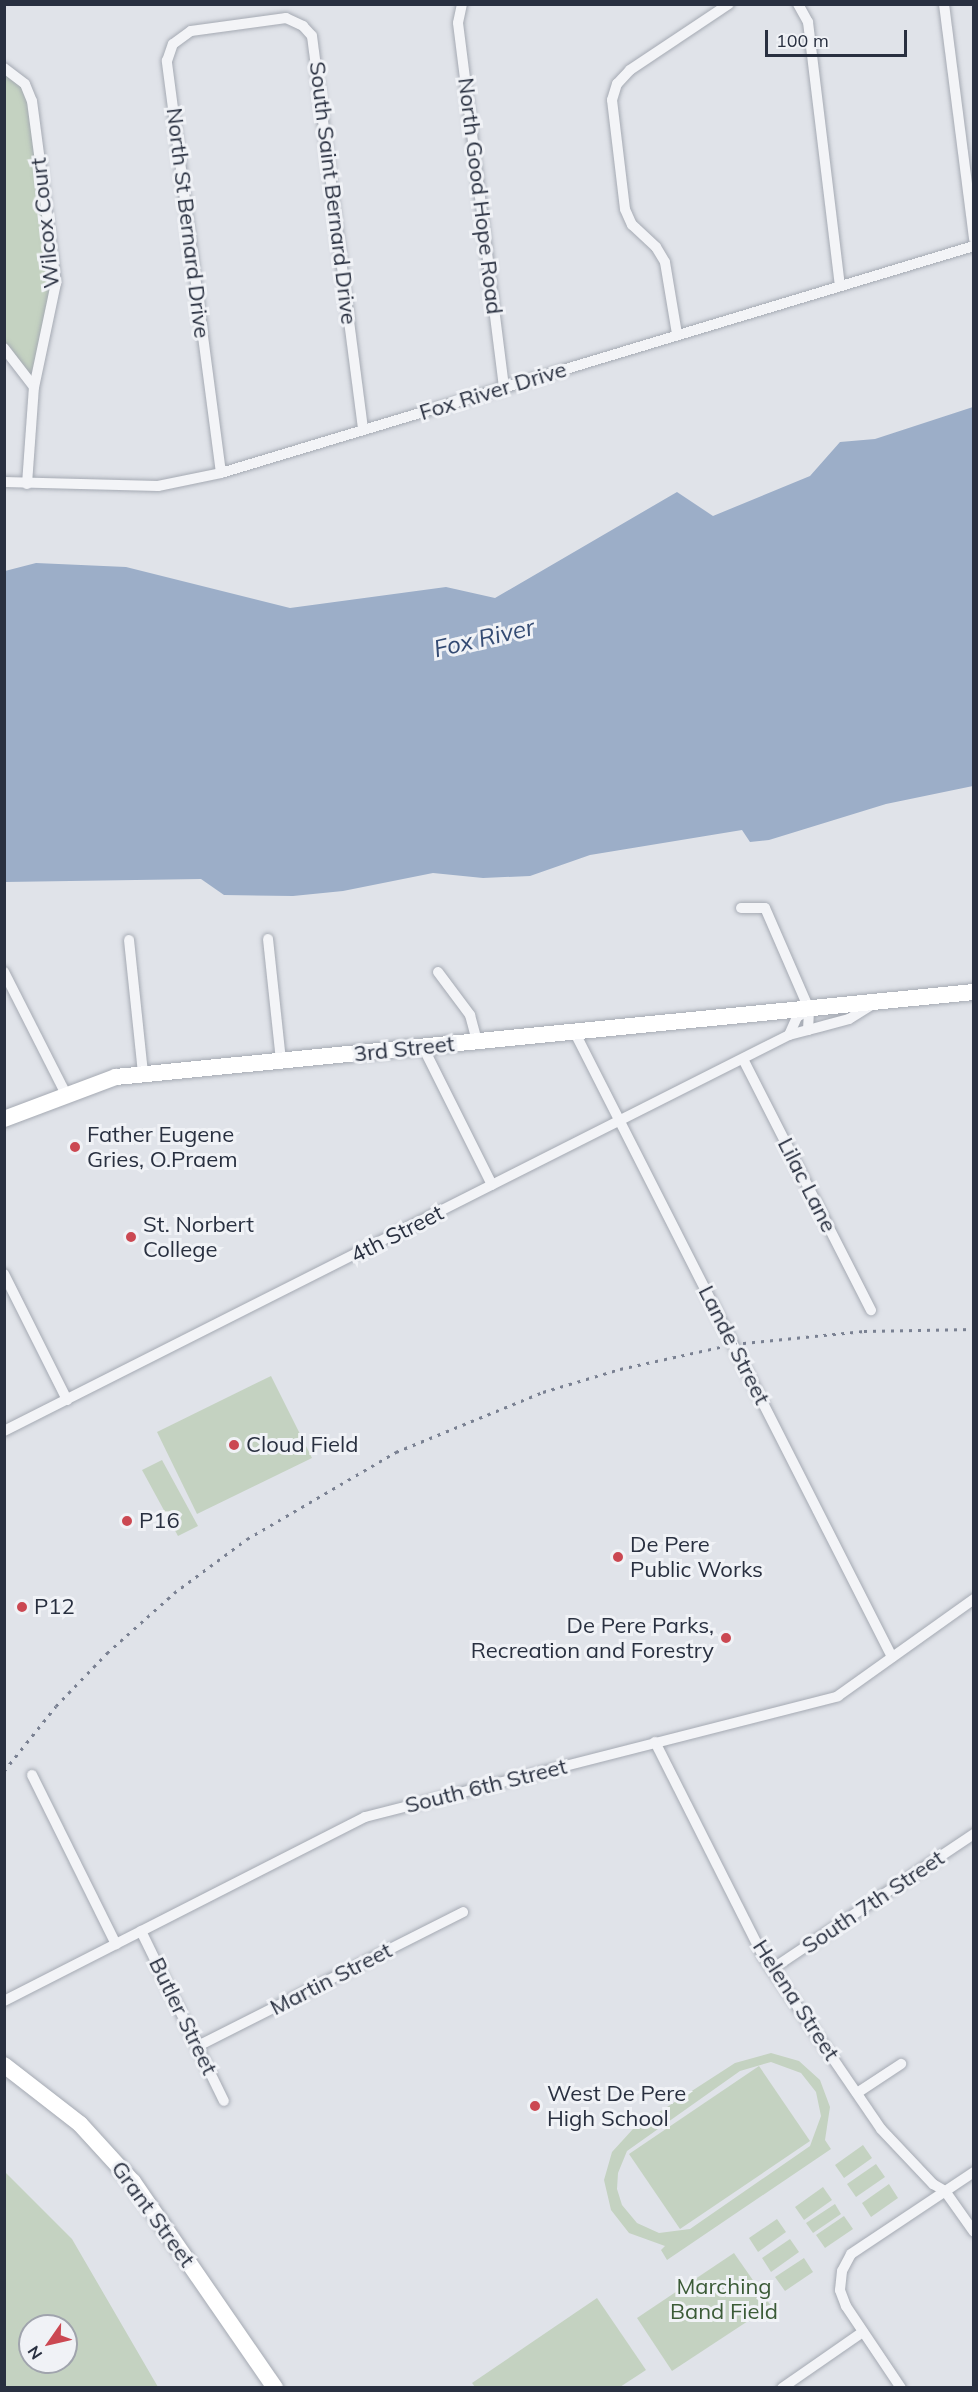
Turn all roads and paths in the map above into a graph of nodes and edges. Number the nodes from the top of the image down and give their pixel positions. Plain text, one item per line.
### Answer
1 (462, 4) edge
2 (798, 4) edge
3 (944, 4) edge
4 (728, 5) edge
5 (237, 22) joint
6 (4, 68) edge
7 (974, 238) edge
8 (974, 246) edge
9 (840, 286) junction
10 (677, 334) junction
11 (4, 348) edge
12 (34, 387) junction
13 (504, 388) junction
14 (363, 430) junction
15 (220, 473) junction
16 (4, 482) edge
17 (27, 484) junction
18 (741, 908) dead end
19 (268, 939) dead end
20 (129, 940) dead end
21 (4, 972) edge
22 (438, 972) dead end
23 (974, 992) edge
24 (876, 1002) junction
25 (810, 1009) junction
26 (808, 1030) junction
27 (575, 1033) junction
28 (789, 1035) junction
29 (477, 1041) junction
30 (423, 1047) junction
31 (743, 1059) junction
32 (281, 1061) junction
33 (143, 1074) junction
34 (66, 1094) junction
35 (4, 1119) edge
36 (620, 1121) junction
37 (492, 1185) junction
38 (4, 1274) edge
39 (872, 1311) dead end
40 (67, 1400) junction
41 (4, 1431) edge
42 (974, 1599) edge
43 (892, 1657) junction
44 (655, 1742) junction
45 (32, 1776) dead end
46 (974, 1834) edge
47 (463, 1912) dead end
48 (141, 1932) junction
49 (116, 1944) junction
50 (772, 1969) junction
51 (4, 2001) edge
52 (198, 2046) junction
53 (901, 2064) dead end
54 (4, 2065) edge
55 (857, 2093) junction
56 (224, 2101) dead end
57 (974, 2172) edge
58 (945, 2191) junction
59 (974, 2232) edge
60 (863, 2332) junction
61 (275, 2388) edge
62 (782, 2388) edge
63 (901, 2388) edge

1 - 13 street, North Good Hope Road
2 - 9 street
3 - 7 street
4 - 10 street
5 - 14 street, South Saint Bernard Drive
5 - 15 street, North St Bernard Drive
6 - 12 street, Wilcox Court
8 - 9 street, Fox River Drive
9 - 10 street, Fox River Drive
10 - 13 street, Fox River Drive
11 - 12 street
12 - 17 street, Wilcox Court
13 - 14 street, Fox River Drive
14 - 15 street, Fox River Drive
15 - 17 street, Fox River Drive
16 - 17 street, Fox River Drive
18 - 25 street
19 - 32 street
20 - 33 street
21 - 34 street
22 - 29 street
23 - 24 main road, 3rd Street
24 - 25 main road, 3rd Street
24 - 26 street, 4th Street
25 - 26 street
25 - 27 main road, 3rd Street
25 - 28 street, 4th Street
26 - 28 street, 4th Street
27 - 29 main road, 3rd Street
27 - 36 street, Lande Street
28 - 31 street, 4th Street
29 - 30 main road, 3rd Street
30 - 32 main road, 3rd Street
30 - 37 street
31 - 36 street, 4th Street
31 - 39 street, Lilac Lane
32 - 33 main road, 3rd Street
33 - 34 main road, 3rd Street
34 - 35 main road, 3rd Street
36 - 37 street, 4th Street
36 - 43 street, Lande Street
37 - 40 street, 4th Street
38 - 40 street
40 - 41 street, 4th Street
42 - 43 street, South 6th Street
43 - 44 street, South 6th Street
44 - 48 street, South 6th Street
44 - 50 street, Helena Street
45 - 49 street
46 - 50 street, South 7th Street
47 - 52 street, Martin Street
48 - 49 street, South 6th Street
48 - 52 street, Butler Street
49 - 51 street, South 6th Street
50 - 55 street, Helena Street
52 - 56 street, Butler Street
53 - 55 street
54 - 61 main road, Grant Street
55 - 58 street, Helena Street
57 - 58 street
58 - 59 street, Helena Street
58 - 60 street
60 - 62 street
60 - 63 street

